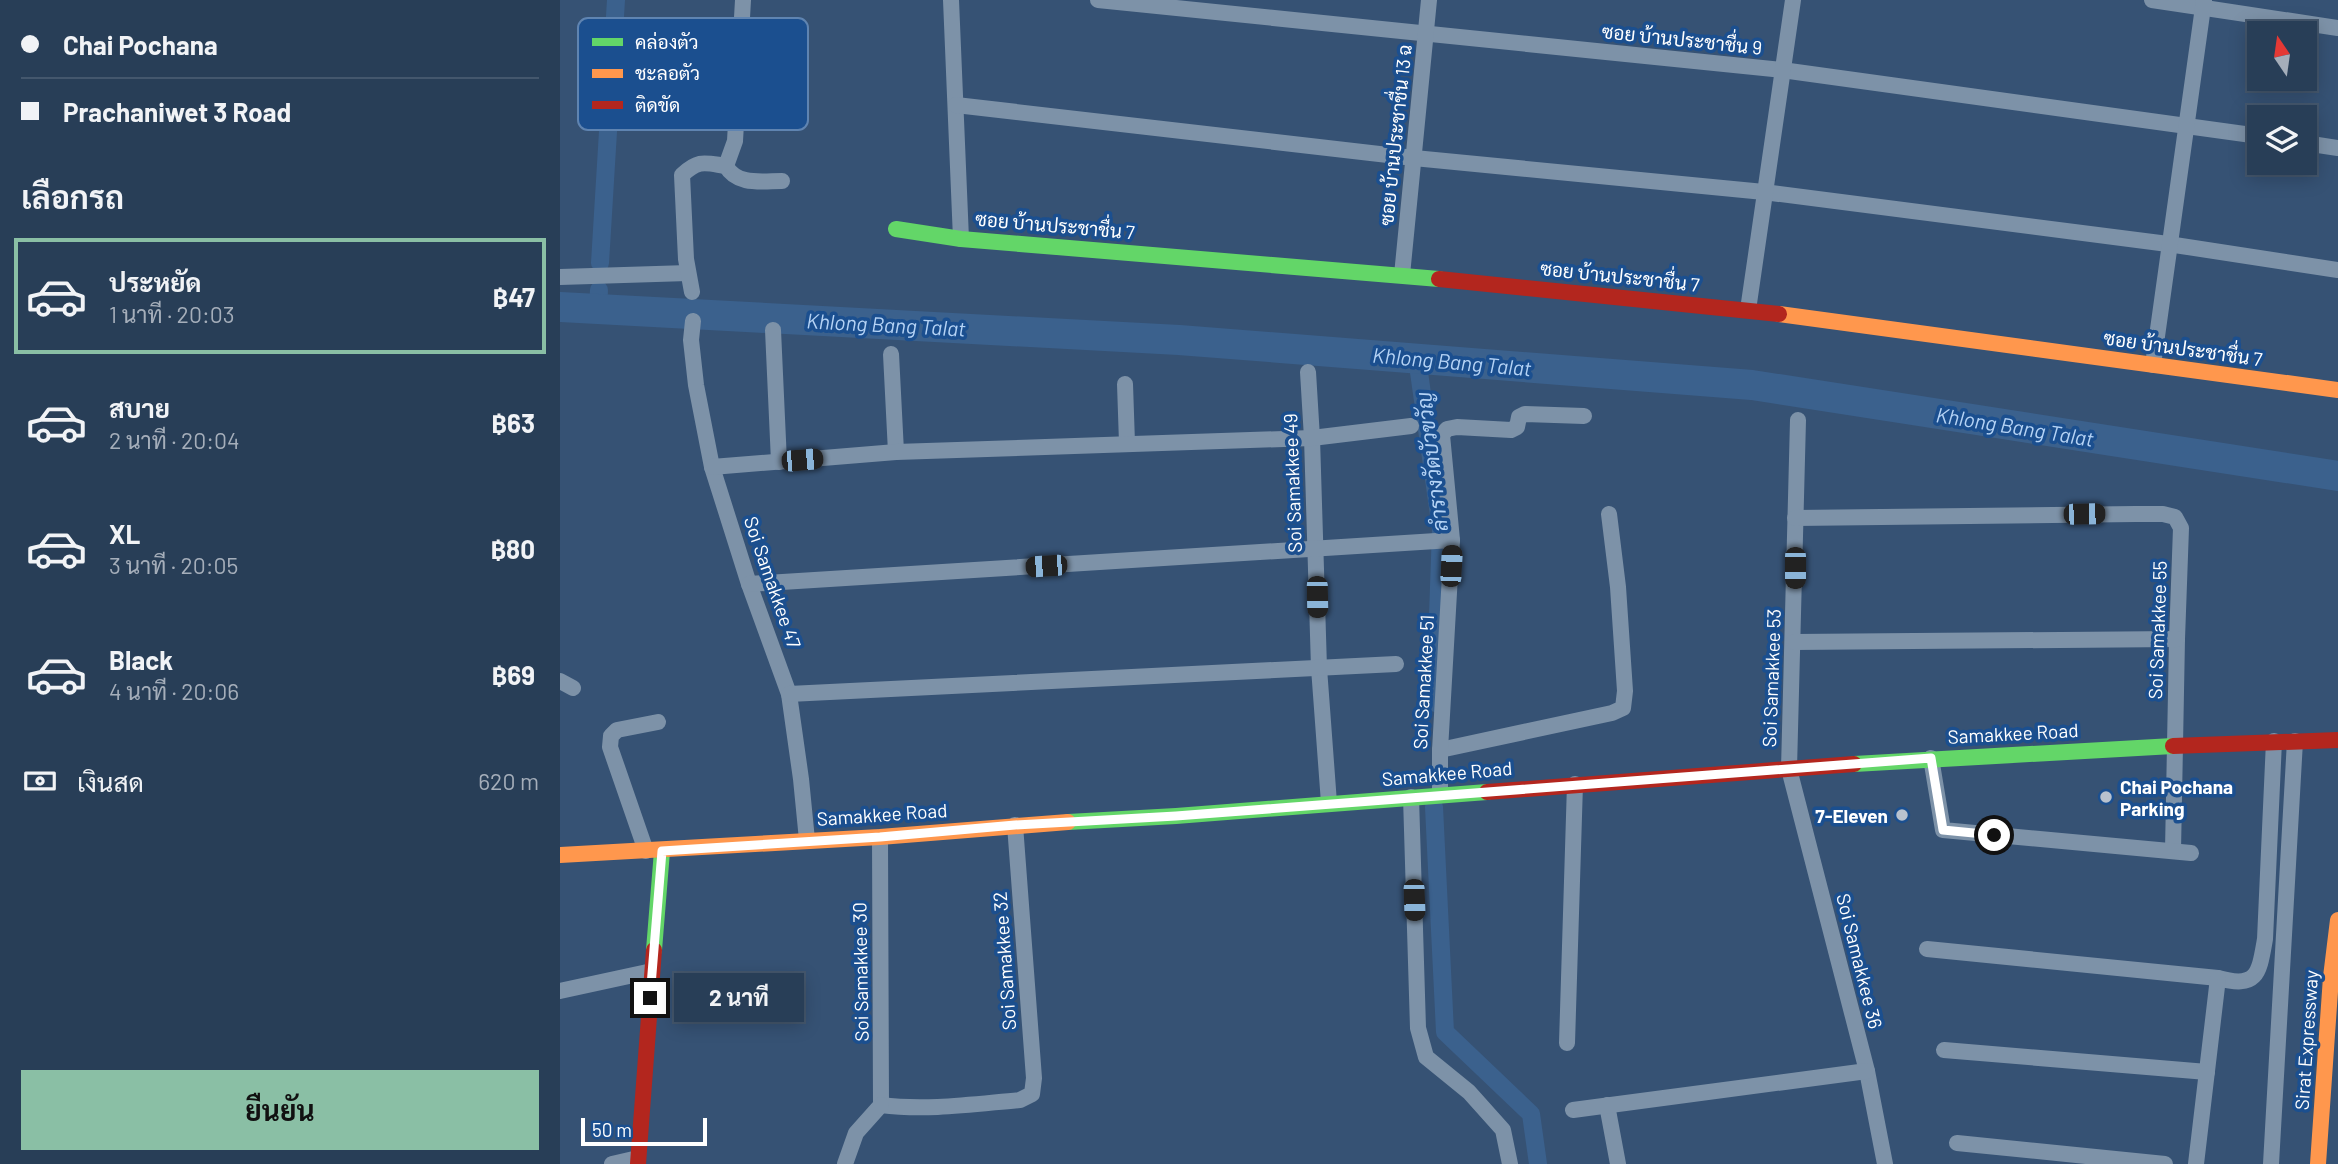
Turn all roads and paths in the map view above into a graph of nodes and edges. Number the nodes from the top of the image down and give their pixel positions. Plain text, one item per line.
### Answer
1 (743, 0) edge
2 (951, 0) edge
3 (1098, 0) edge
4 (1429, 0) edge
5 (1793, 0) edge
6 (2152, 0) edge
7 (2203, 4) edge
8 (742, 18) edge
9 (2338, 28) edge
10 (1426, 35) junction
11 (1782, 70) junction
12 (956, 105) junction
13 (2185, 125) junction
14 (736, 130) edge
15 (2247, 134) edge
16 (2317, 145) edge
17 (2338, 148) edge
18 (1414, 159) junction
19 (726, 166) junction
20 (782, 181) dead end
21 (1764, 192) junction
22 (896, 229) dead end
23 (961, 239) junction
24 (2168, 244) junction
25 (2338, 270) edge
26 (688, 273) junction
27 (1402, 275) junction
28 (560, 277) edge
29 (692, 292) dead end
30 (1748, 310) junction
31 (693, 321) dead end
32 (773, 330) dead end
33 (891, 354) dead end
34 (2153, 365) junction
35 (1308, 372) dead end
36 (1125, 384) dead end
37 (2338, 390) edge
38 (1584, 416) dead end
39 (1798, 420) dead end
40 (1411, 426) dead end
41 (1312, 438) junction
42 (1127, 443) junction
43 (896, 452) junction
44 (779, 461) junction
45 (712, 467) junction
46 (1609, 514) dead end
47 (1796, 518) junction
48 (1444, 540) junction
49 (1316, 550) junction
50 (749, 584) junction
51 (2177, 639) junction
52 (1794, 642) junction
53 (1396, 664) dead end
54 (1319, 668) junction
55 (789, 694) junction
56 (658, 722) dead end
57 (2338, 740) edge
58 (2274, 741) junction
59 (2295, 741) junction
60 (2175, 746) junction
61 (1440, 750) junction
62 (1931, 758) junction
63 (1789, 769) junction
64 (1575, 784) junction
65 (1440, 794) junction
66 (1411, 797) junction
67 (1329, 803) junction
68 (1015, 825) junction
69 (880, 837) junction
70 (807, 840) junction
71 (654, 851) junction
72 (2173, 851) junction
73 (2191, 853) dead end
74 (560, 855) edge
75 (2338, 920) edge
76 (1927, 949) dead end
77 (652, 971) junction
78 (2218, 978) junction
79 (560, 990) edge
80 (1567, 1043) dead end
81 (1944, 1050) dead end
82 (1867, 1071) junction
83 (2207, 1072) junction
84 (881, 1105) junction
85 (1607, 1105) junction
86 (1573, 1110) dead end
87 (1957, 1143) dead end
88 (638, 1161) edge
89 (850, 1163) edge
90 (612, 1164) edge
91 (1510, 1164) edge
92 (1618, 1164) edge
93 (1885, 1164) edge
94 (2165, 1164) edge
95 (2196, 1164) edge
96 (2271, 1164) edge
97 (2318, 1164) edge

1 - 8 street
2 - 12 street
3 - 10 street, ซอย บ้านประชาชื่น 9
4 - 10 street, ซอย บ้านประชาชื่น 13 ฉ
5 - 11 street
6 - 7 street
7 - 9 street
7 - 13 street
10 - 11 street, ซอย บ้านประชาชื่น 9
10 - 18 street, ซอย บ้านประชาชื่น 13 ฉ
11 - 13 street, ซอย บ้านประชาชื่น 9
11 - 21 street
12 - 18 street
12 - 23 street
13 - 15 street, ซอย บ้านประชาชื่น 9
13 - 24 street
14 - 19 street
16 - 17 street
18 - 21 street
18 - 27 street, ซอย บ้านประชาชื่น 13 ฉ
19 - 20 street
19 - 26 street
21 - 24 street
21 - 30 street
22 - 23 main road, ซอย บ้านประชาชื่น 7
23 - 27 main road, ซอย บ้านประชาชื่น 7
24 - 25 street
24 - 34 street
26 - 28 street
26 - 29 street
27 - 30 main road, ซอย บ้านประชาชื่น 7
30 - 34 main road, ซอย บ้านประชาชื่น 7
31 - 45 street, Soi Samakkee 47
32 - 44 street
33 - 43 street
34 - 37 main road, ซอย บ้านประชาชื่น 7
35 - 41 street, Soi Samakkee 49
36 - 42 street
38 - 48 street, Soi Samakkee 51
39 - 47 street, Soi Samakkee 53
40 - 41 street
41 - 42 street
41 - 49 street, Soi Samakkee 49
42 - 43 street
43 - 44 street
44 - 45 street
45 - 50 street, Soi Samakkee 47
46 - 61 street
47 - 51 street, Soi Samakkee 55
47 - 52 street, Soi Samakkee 53
48 - 49 street
48 - 61 street, Soi Samakkee 51
49 - 50 street
49 - 54 street, Soi Samakkee 49
50 - 55 street, Soi Samakkee 47
51 - 52 street
51 - 60 street, Soi Samakkee 55
52 - 63 street, Soi Samakkee 53
53 - 54 street
54 - 55 street
54 - 67 street, Soi Samakkee 49
55 - 70 street, Soi Samakkee 47
56 - 71 street
57 - 59 main road, Samakkee Road
58 - 59 main road, Samakkee Road
58 - 60 main road, Samakkee Road
58 - 78 street
59 - 96 street
60 - 62 main road, Samakkee Road
60 - 72 street, Soi Samakkee 55
61 - 65 street, Soi Samakkee 51
62 - 63 main road, Samakkee Road
62 - 72 street
63 - 64 main road, Samakkee Road
63 - 82 street, Soi Samakkee 36
64 - 65 main road, Samakkee Road
64 - 80 street
65 - 66 main road, Samakkee Road
66 - 67 main road, Samakkee Road
66 - 91 street
67 - 68 main road, Samakkee Road
68 - 69 main road, Samakkee Road
68 - 84 street, Soi Samakkee 32
69 - 70 main road, Samakkee Road
69 - 84 street, Soi Samakkee 30
70 - 71 main road, Samakkee Road
71 - 74 main road, Samakkee Road
71 - 77 main road
72 - 73 street
75 - 97 main road, Sirat Expressway
76 - 78 street
77 - 79 street
77 - 88 main road
78 - 83 street
81 - 83 street
82 - 85 street
82 - 93 street, Soi Samakkee 36
83 - 95 street
84 - 89 street
85 - 86 street
85 - 92 street
87 - 94 street
88 - 90 street

